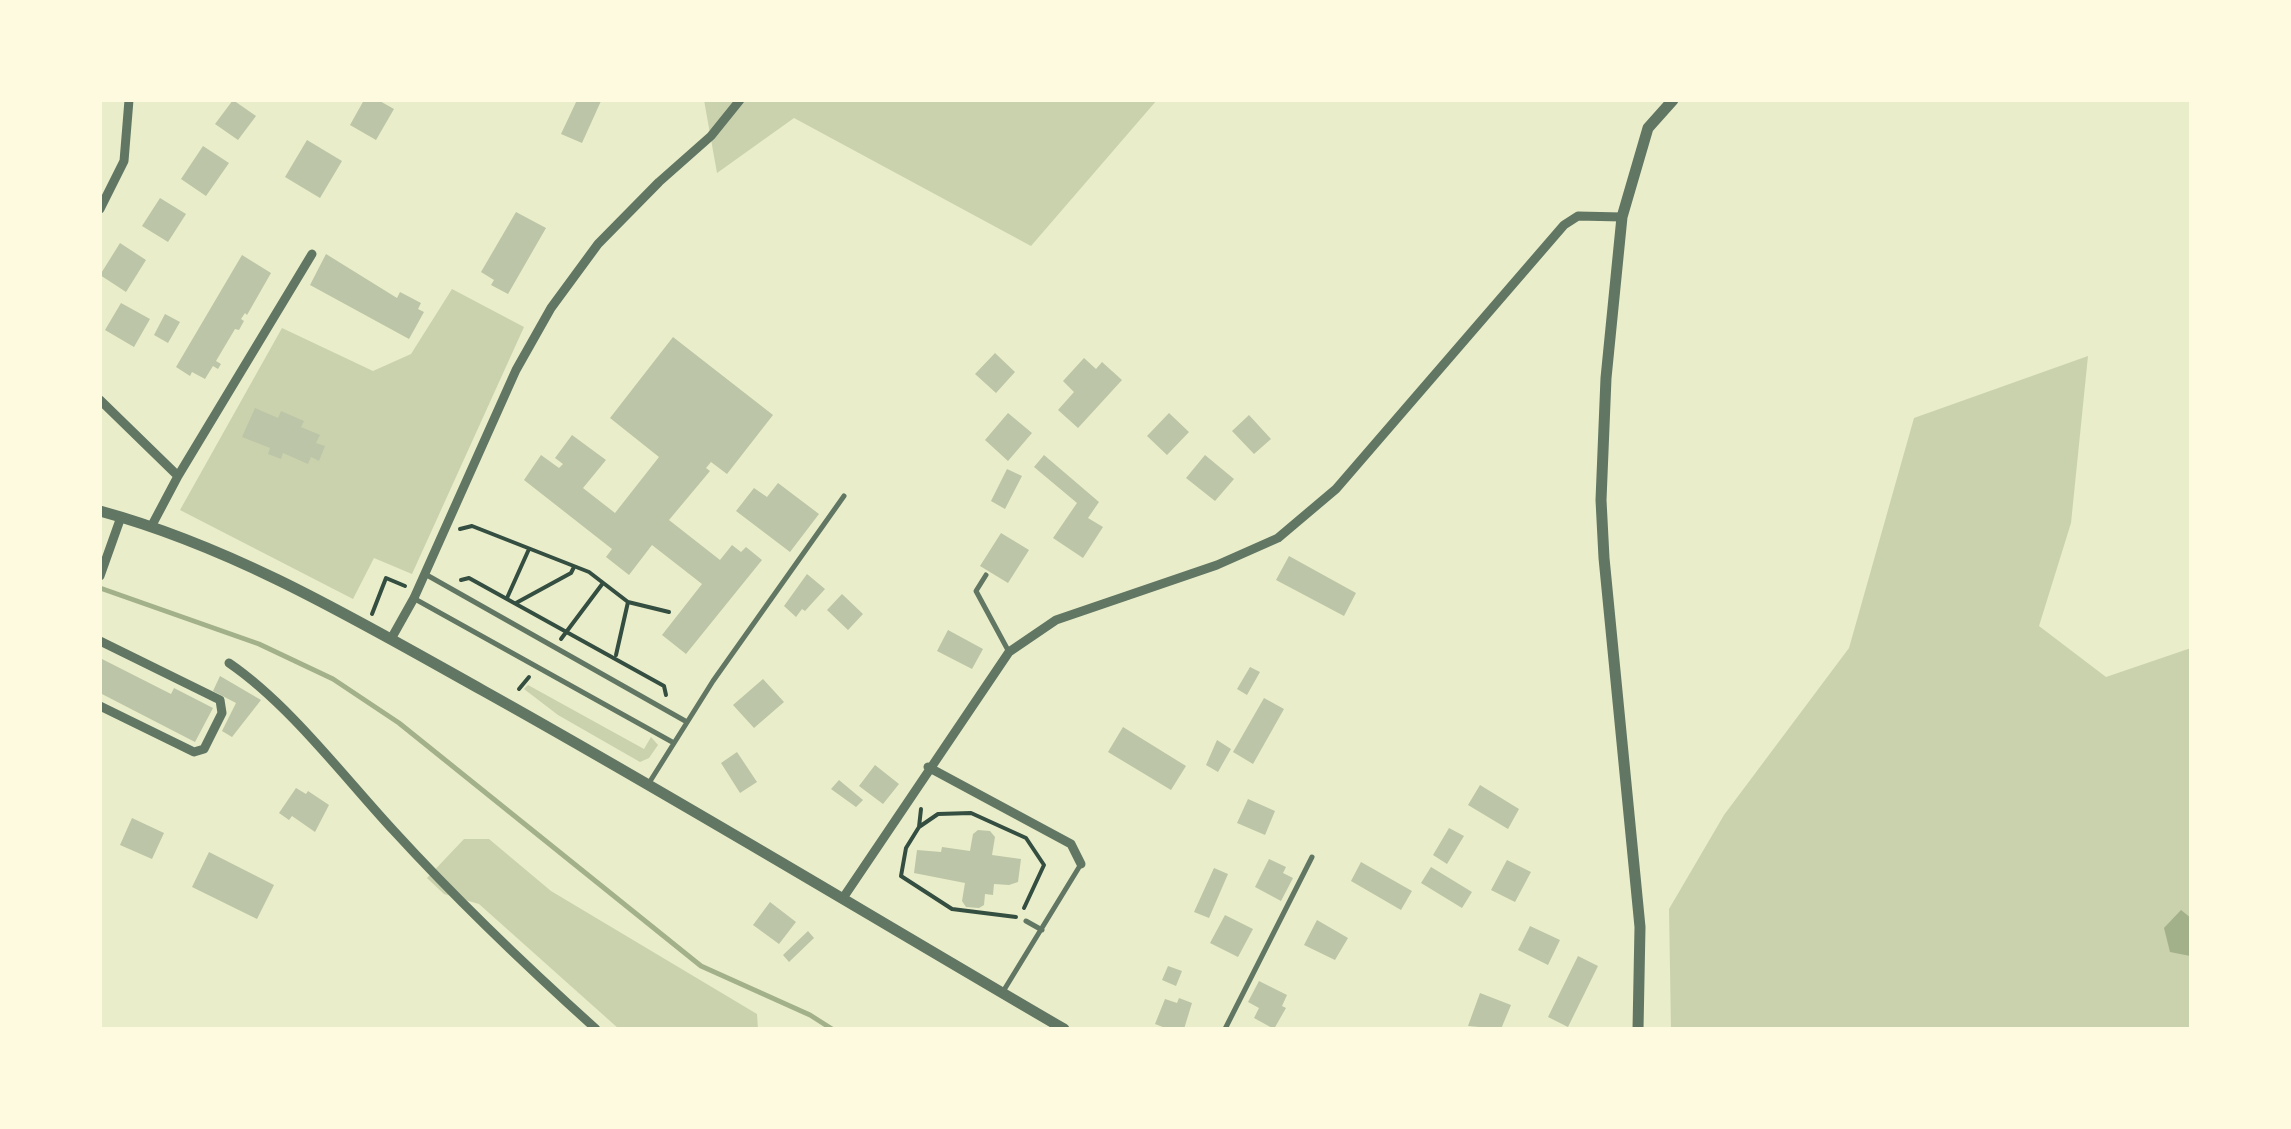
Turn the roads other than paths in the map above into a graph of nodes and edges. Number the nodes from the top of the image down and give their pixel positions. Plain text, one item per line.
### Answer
1 (129, 100) edge
2 (740, 100) edge
3 (1673, 100) edge
4 (100, 209) edge
5 (1622, 217) junction
6 (312, 254) dead end
7 (100, 400) edge
8 (178, 476) junction
9 (844, 496) dead end
10 (100, 511) edge
11 (121, 517) junction
12 (151, 526) junction
13 (102, 571) edge
14 (425, 574) junction
15 (986, 574) dead end
16 (412, 593) junction
17 (392, 639) junction
18 (100, 642) edge
19 (1009, 652) junction
20 (229, 662) dead end
21 (100, 706) edge
22 (687, 722) junction
23 (674, 743) junction
24 (928, 767) junction
25 (648, 785) junction
26 (1312, 857) dead end
27 (1081, 864) joint
28 (843, 898) junction
29 (1026, 921) dead end
30 (1042, 930) junction
31 (1002, 993) junction
32 (596, 1029) edge
33 (1064, 1029) edge
34 (1225, 1029) edge
35 (1638, 1029) edge

1 - 4 street
2 - 14 street
3 - 5 street
5 - 19 street
5 - 35 street
6 - 8 street
7 - 8 street
8 - 12 street
9 - 22 lane
10 - 11 street
11 - 12 street
11 - 13 street
12 - 17 street
14 - 16 street
14 - 22 lane
15 - 19 lane
16 - 17 street
16 - 23 lane
17 - 25 street
18 - 21 street
19 - 24 street
20 - 32 street
22 - 23 lane
23 - 25 lane
24 - 27 street
24 - 28 street
25 - 28 street
26 - 34 lane
27 - 30 lane
28 - 31 street
29 - 30 lane
30 - 31 lane
31 - 33 street

